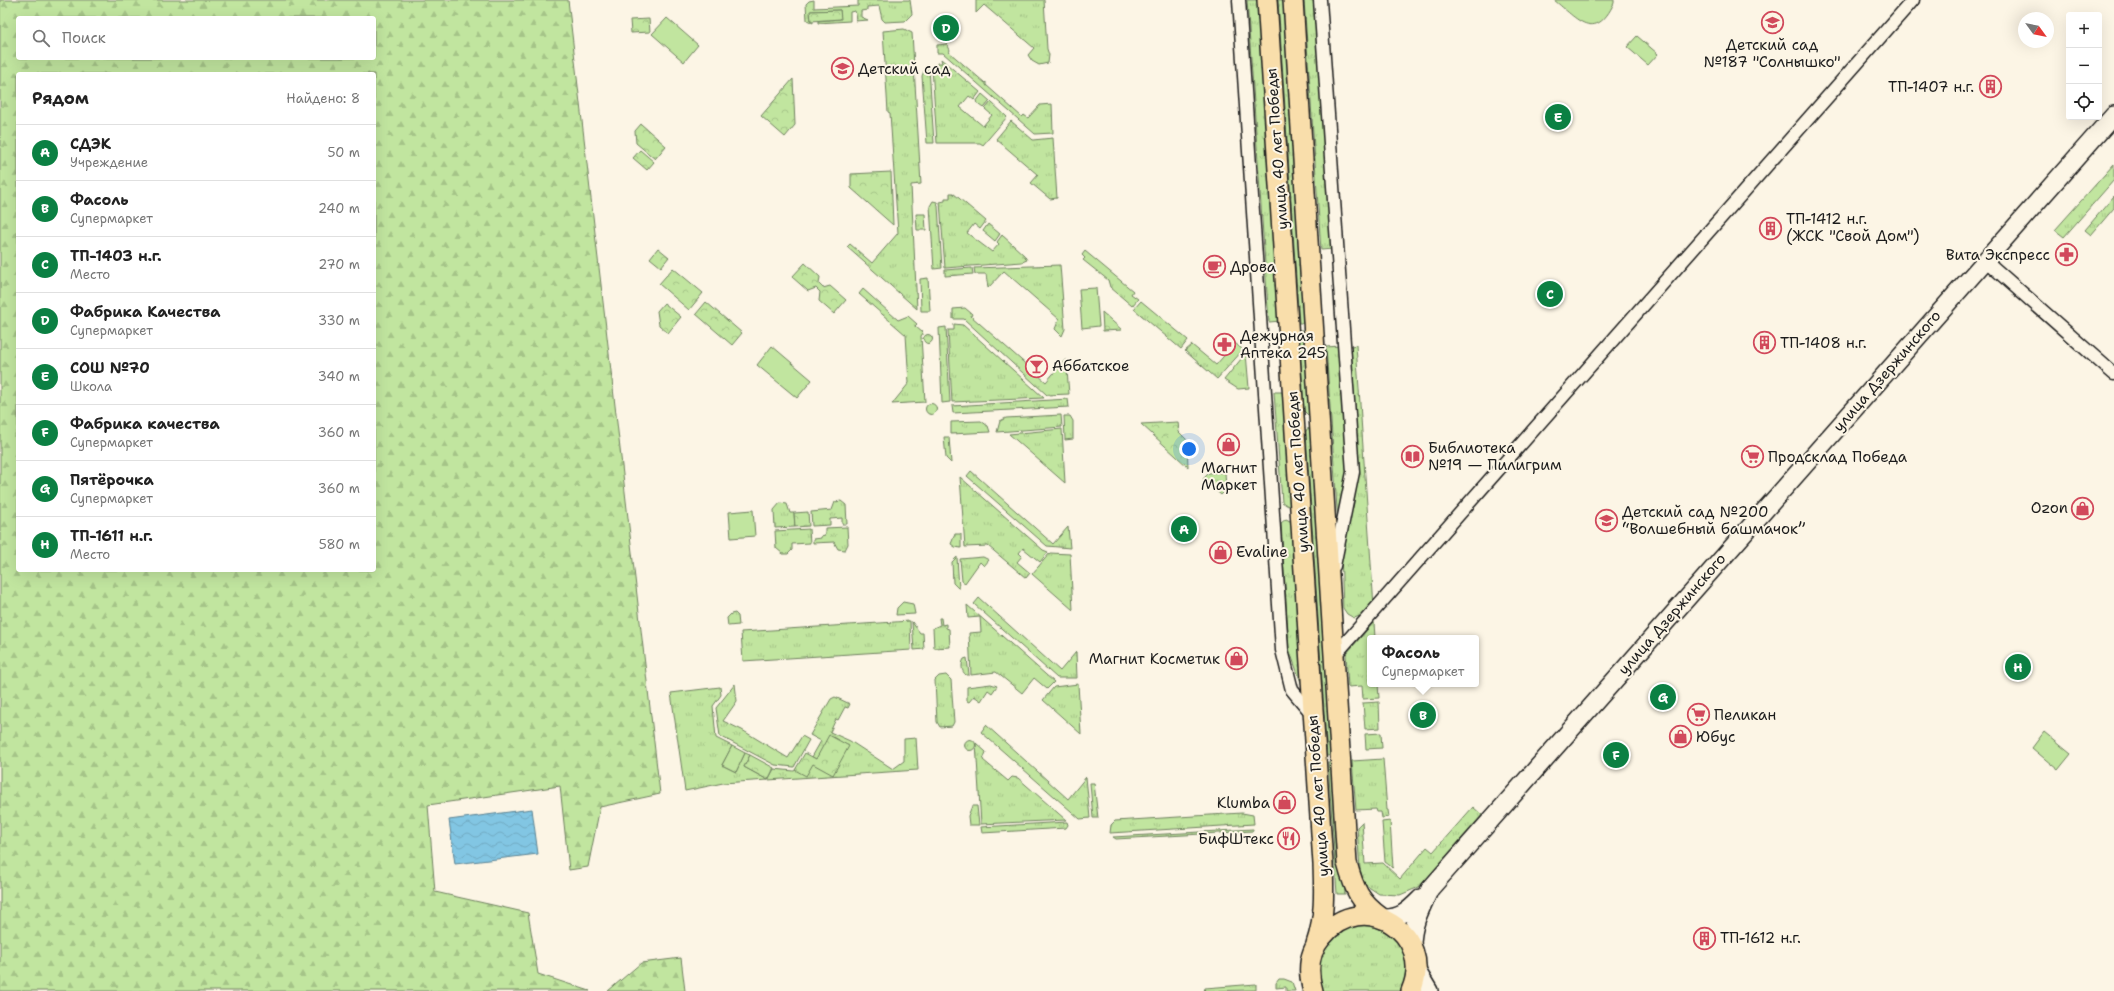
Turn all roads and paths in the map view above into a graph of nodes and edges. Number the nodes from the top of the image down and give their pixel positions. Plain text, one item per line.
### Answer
1 (1239, 0) edge
2 (1267, 0) edge
3 (1293, 0) edge
4 (1320, 0) edge
5 (1913, 0) edge
6 (2114, 115) edge
7 (1985, 260) junction
8 (2114, 374) edge
9 (1319, 420) junction
10 (1294, 423) junction
11 (1330, 587) junction
12 (1334, 656) junction
13 (1313, 715) junction
14 (1430, 889) junction
15 (1382, 918) junction
16 (1316, 944) junction
17 (1412, 946) junction
18 (1417, 971) junction
19 (1313, 991) edge
20 (1411, 991) edge
21 (1429, 991) edge

1 - 13 street
2 - 10 main road, улица 40 лет Победы
3 - 9 main road, улица 40 лет Победы
4 - 11 street
5 - 12 street
6 - 7 main road, улица Дзержинского
7 - 8 street
7 - 14 main road, улица Дзержинского
9 - 10 main road
9 - 11 main road, улица 40 лет Победы
10 - 13 main road, улица 40 лет Победы
11 - 12 main road, улица 40 лет Победы
12 - 15 main road, улица 40 лет Победы
13 - 16 main road, улица 40 лет Победы
14 - 15 main road
14 - 17 main road, улица Дзержинского
15 - 16 main road
15 - 17 main road, улица 40 лет Победы
16 - 19 main road, улица 40 лет Победы
17 - 18 main road
18 - 20 main road
18 - 21 main road

